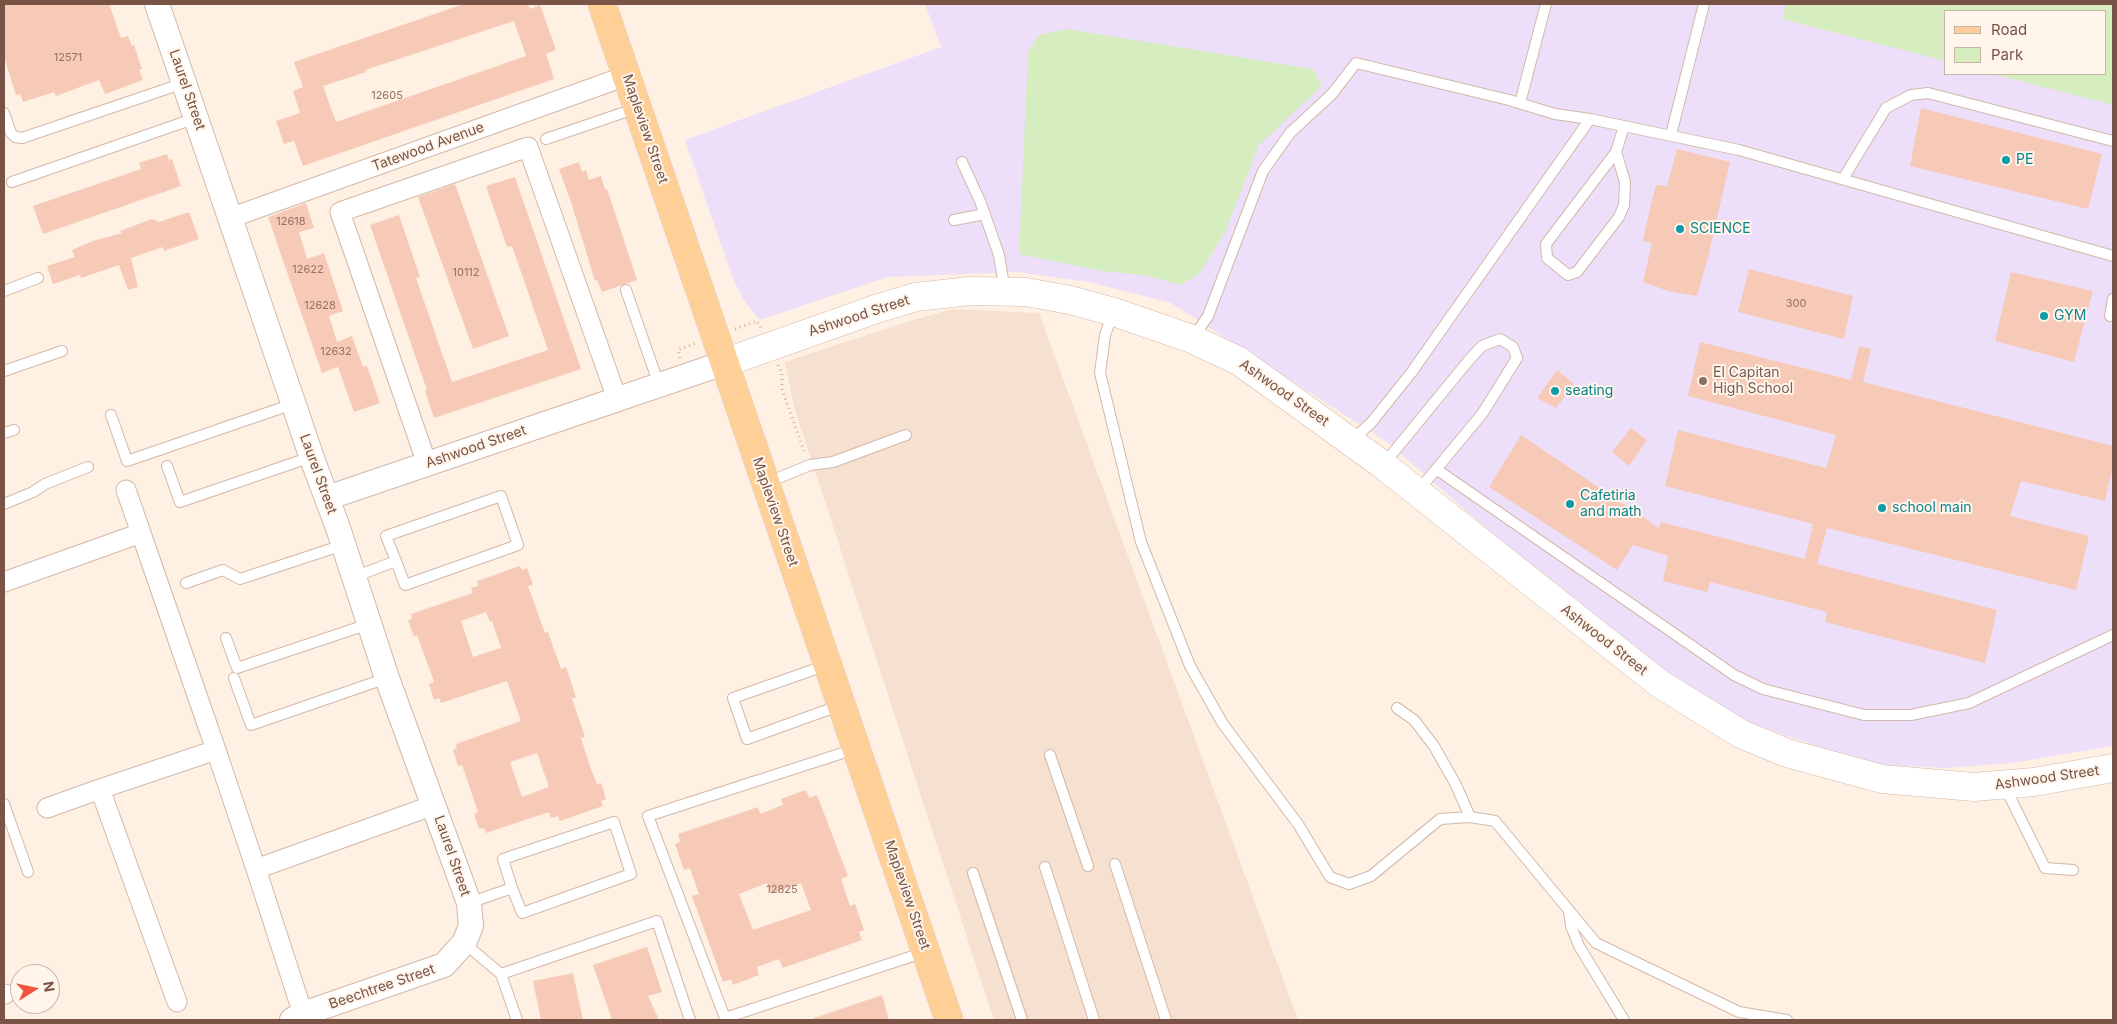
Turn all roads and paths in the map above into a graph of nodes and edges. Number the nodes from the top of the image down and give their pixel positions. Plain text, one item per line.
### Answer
1 (157, 4) edge
2 (602, 4) edge
3 (1546, 4) edge
4 (1704, 4) edge
5 (626, 76) junction
6 (184, 83) junction
7 (1520, 103) junction
8 (638, 108) junction
9 (4, 113) edge
10 (196, 118) junction
11 (1590, 119) junction
12 (1624, 126) junction
13 (1670, 135) junction
14 (546, 139) dead end
15 (2113, 141) edge
16 (1616, 152) junction
17 (962, 162) dead end
18 (1843, 179) junction
19 (12, 182) dead end
20 (985, 214) junction
21 (230, 218) junction
22 (954, 220) dead end
23 (2113, 256) edge
24 (38, 278) dead end
25 (626, 290) dead end
26 (4, 291) edge
27 (1005, 292) junction
28 (2113, 299) edge
29 (1114, 312) junction
30 (2110, 316) dead end
31 (1192, 340) junction
32 (62, 351) dead end
33 (724, 363) junction
34 (4, 371) edge
35 (782, 374) dead end
36 (658, 385) junction
37 (617, 400) junction
38 (293, 404) junction
39 (111, 415) dead end
40 (14, 430) dead end
41 (4, 433) edge
42 (906, 435) dead end
43 (1351, 441) junction
44 (804, 451) dead end
45 (311, 456) junction
46 (427, 464) junction
47 (1383, 465) junction
48 (167, 466) dead end
49 (88, 467) dead end
50 (1436, 469) junction
51 (766, 484) junction
52 (126, 490) dead end
53 (1418, 492) junction
54 (327, 498) junction
55 (4, 504) edge
56 (141, 534) junction
57 (343, 545) junction
58 (396, 561) junction
59 (354, 577) junction
60 (4, 582) edge
61 (186, 583) dead end
62 (370, 624) junction
63 (2113, 635) edge
64 (226, 638) dead end
65 (828, 664) junction
66 (234, 678) dead end
67 (387, 678) junction
68 (841, 705) junction
69 (1397, 708) dead end
70 (856, 748) junction
71 (216, 750) junction
72 (1050, 755) dead end
73 (2113, 768) edge
74 (2004, 785) junction
75 (100, 789) junction
76 (4, 804) edge
77 (434, 805) junction
78 (47, 808) dead end
79 (1470, 817) junction
80 (1115, 864) dead end
81 (1088, 866) dead end
82 (1045, 867) dead end
83 (256, 869) junction
84 (2073, 870) dead end
85 (28, 872) dead end
86 (973, 874) dead end
87 (512, 888) junction
88 (469, 903) junction
89 (1568, 910) junction
90 (464, 943) junction
91 (926, 952) junction
92 (501, 974) junction
93 (177, 1002) dead end
94 (297, 1017) edge
95 (517, 1020) edge
96 (690, 1020) edge
97 (949, 1020) edge
98 (1022, 1020) edge
99 (1094, 1020) edge
100 (1166, 1020) edge
101 (1624, 1020) edge
102 (1787, 1020) edge

1 - 6 street, Laurel Street
2 - 5 main road, Mapleview Street
3 - 7 lane
4 - 13 lane
5 - 8 main road, Mapleview Street
5 - 21 street, Tatewood Avenue
6 - 9 lane
6 - 10 street, Laurel Street
7 - 11 lane
7 - 31 lane
8 - 14 lane
8 - 33 main road, Mapleview Street
10 - 19 lane
10 - 21 street, Laurel Street
11 - 12 lane
11 - 43 lane
12 - 13 lane
12 - 16 lane
13 - 18 lane
15 - 18 lane
16 - 16 lane
17 - 20 lane
18 - 23 lane
20 - 22 lane
20 - 27 lane
21 - 38 street, Laurel Street
24 - 26 lane
25 - 36 lane
27 - 29 main road, Ashwood Street
27 - 33 main road, Ashwood Street
28 - 30 lane
29 - 31 main road, Ashwood Street
29 - 79 lane
31 - 43 main road, Ashwood Street
32 - 34 lane
33 - 36 street, Ashwood Street
33 - 51 main road, Mapleview Street
35 - 44 path
36 - 37 street, Ashwood Street
37 - 46 street, Ashwood Street
37 - 46 street
38 - 39 lane
38 - 45 street, Laurel Street
40 - 41 lane
42 - 51 lane
43 - 47 main road, Ashwood Street
45 - 48 lane
45 - 54 street, Laurel Street
46 - 54 street, Ashwood Street
47 - 50 lane
47 - 53 main road, Ashwood Street
49 - 55 lane
50 - 53 lane
50 - 63 lane
51 - 65 main road, Mapleview Street
52 - 56 street
53 - 74 main road, Ashwood Street
54 - 57 street, Laurel Street
56 - 60 street
56 - 71 street
57 - 59 street, Laurel Street
57 - 61 lane
58 - 58 lane
58 - 59 lane
59 - 62 street, Laurel Street
62 - 64 lane
62 - 67 street, Laurel Street
65 - 68 main road, Mapleview Street
65 - 68 lane
66 - 67 lane
67 - 77 street, Laurel Street
68 - 70 main road, Mapleview Street
69 - 79 lane
70 - 91 main road, Mapleview Street
70 - 91 lane
71 - 75 street
71 - 83 street
72 - 81 lane
73 - 74 main road, Ashwood Street
74 - 84 lane
75 - 78 street
75 - 93 street
76 - 85 lane
77 - 83 street
77 - 88 street, Laurel Street
79 - 89 lane
80 - 100 lane
82 - 99 lane
83 - 94 street
86 - 98 lane
87 - 87 lane
87 - 88 lane
88 - 90 street, Laurel Street
89 - 101 lane
89 - 102 lane
90 - 92 lane
90 - 94 street, Beechtree Street
91 - 97 main road, Mapleview Street
92 - 95 lane
92 - 96 lane

